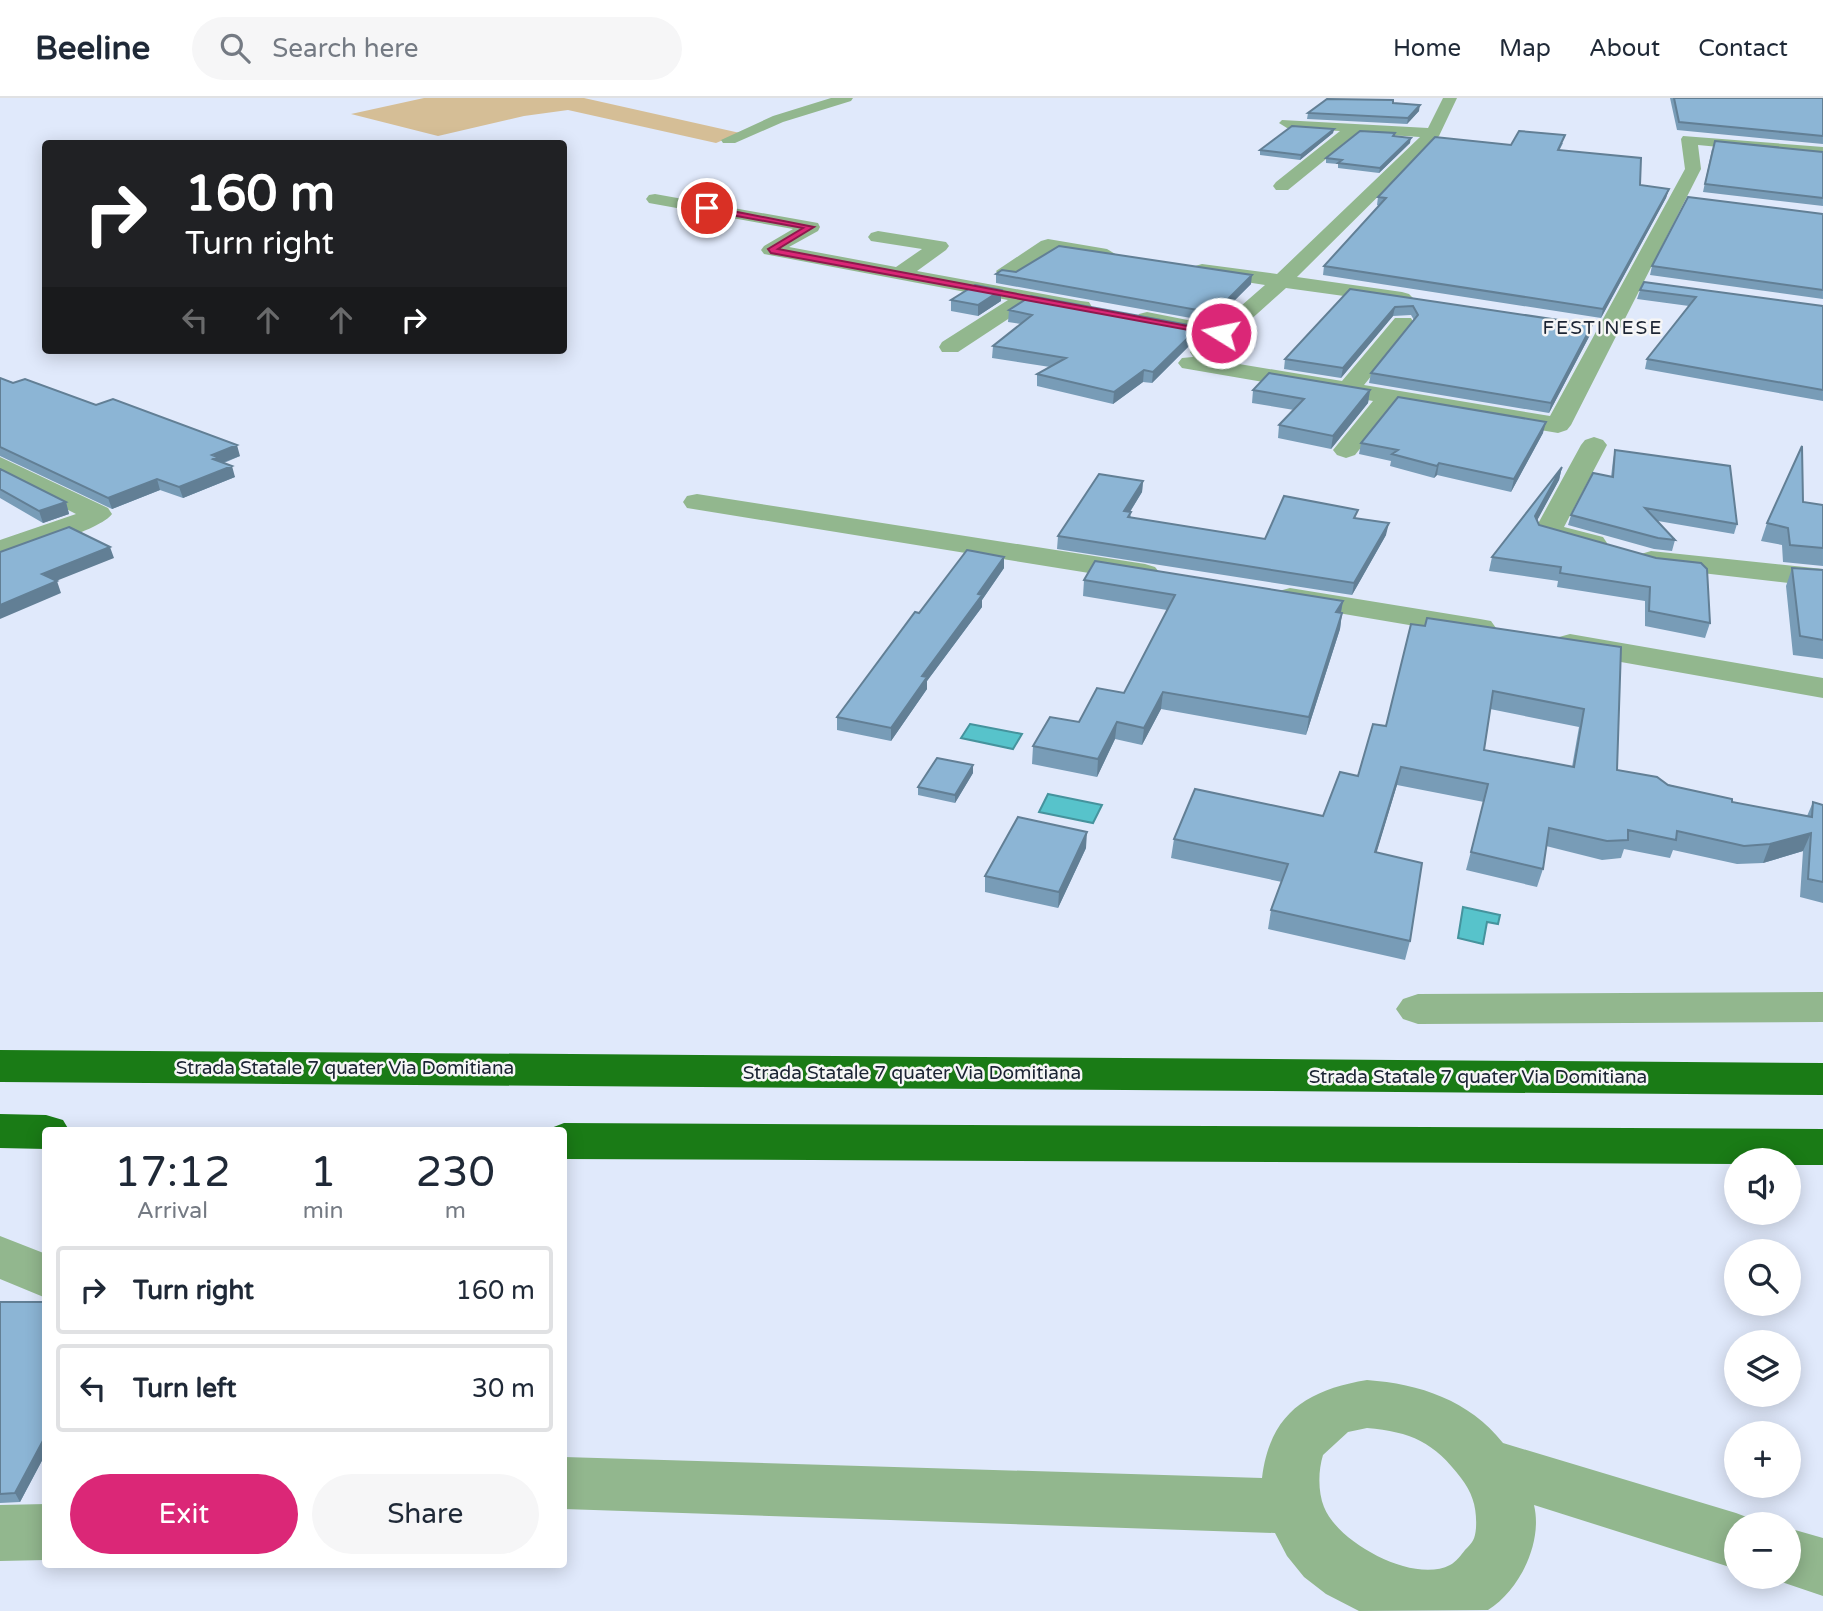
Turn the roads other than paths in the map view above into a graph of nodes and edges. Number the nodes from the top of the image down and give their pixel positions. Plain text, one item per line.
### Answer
1 (846, 98) edge
2 (1450, 98) edge
3 (1287, 123) dead end
4 (1354, 128) junction
5 (1433, 133) junction
6 (729, 140) dead end
7 (1823, 152) edge
8 (1282, 186) dead end
9 (655, 199) dead end
10 (878, 237) dead end
11 (1128, 259) edge
12 (1180, 267) edge
13 (1006, 271) edge
14 (899, 274) junction
15 (1282, 281) junction
16 (1632, 281) junction
17 (1659, 285) edge
18 (1027, 297) junction
19 (1418, 301) edge
20 (1104, 312) edge
21 (1130, 316) edge
22 (1403, 323) edge
23 (1581, 324) edge
24 (1608, 328) junction
25 (1221, 333) junction
26 (950, 347) dead end
27 (1347, 390) junction
28 (1389, 397) junction
29 (1594, 445) dead end
30 (1346, 450) dead end
31 (0, 465) edge
32 (696, 502) dead end
33 (0, 550) edge
34 (1175, 578) edge
35 (1823, 578) edge
36 (1257, 592) edge
37 (1502, 632) edge
38 (1542, 639) edge
39 (1823, 688) edge
40 (1823, 1007) edge
41 (1418, 1009) dead end
42 (0, 1066) edge
43 (1823, 1079) edge
44 (0, 1131) edge
45 (42, 1132) edge
46 (570, 1144) edge
47 (1823, 1147) edge
48 (0, 1256) edge
49 (42, 1275) edge
50 (1487, 1464) junction
51 (567, 1483) edge
52 (1293, 1506) junction
53 (42, 1532) edge
54 (0, 1533) edge
55 (1724, 1537) edge
56 (1801, 1561) edge
57 (1823, 1567) edge
58 (1466, 1600) edge

1 - 6 street
2 - 5 street
3 - 4 street
4 - 5 street
4 - 8 street
5 - 15 street
7 - 16 street
9 - 14 street
10 - 14 street
11 - 13 street
12 - 15 street
14 - 18 street
15 - 19 street
15 - 25 street
16 - 17 street
16 - 24 street
18 - 20 street
18 - 26 street
21 - 25 street
22 - 27 street
23 - 24 street
24 - 28 street
25 - 27 street
27 - 28 street
28 - 30 street
29 - 35 street
31 - 33 street
32 - 34 street
36 - 37 street
38 - 39 street
40 - 41 street
42 - 43 highway, Strada Statale 7 quater Via Domitiana
44 - 45 highway
46 - 47 highway
48 - 49 street
50 - 52 street
50 - 55 street
50 - 58 street
51 - 52 street
52 - 58 street
53 - 54 street
56 - 57 street

